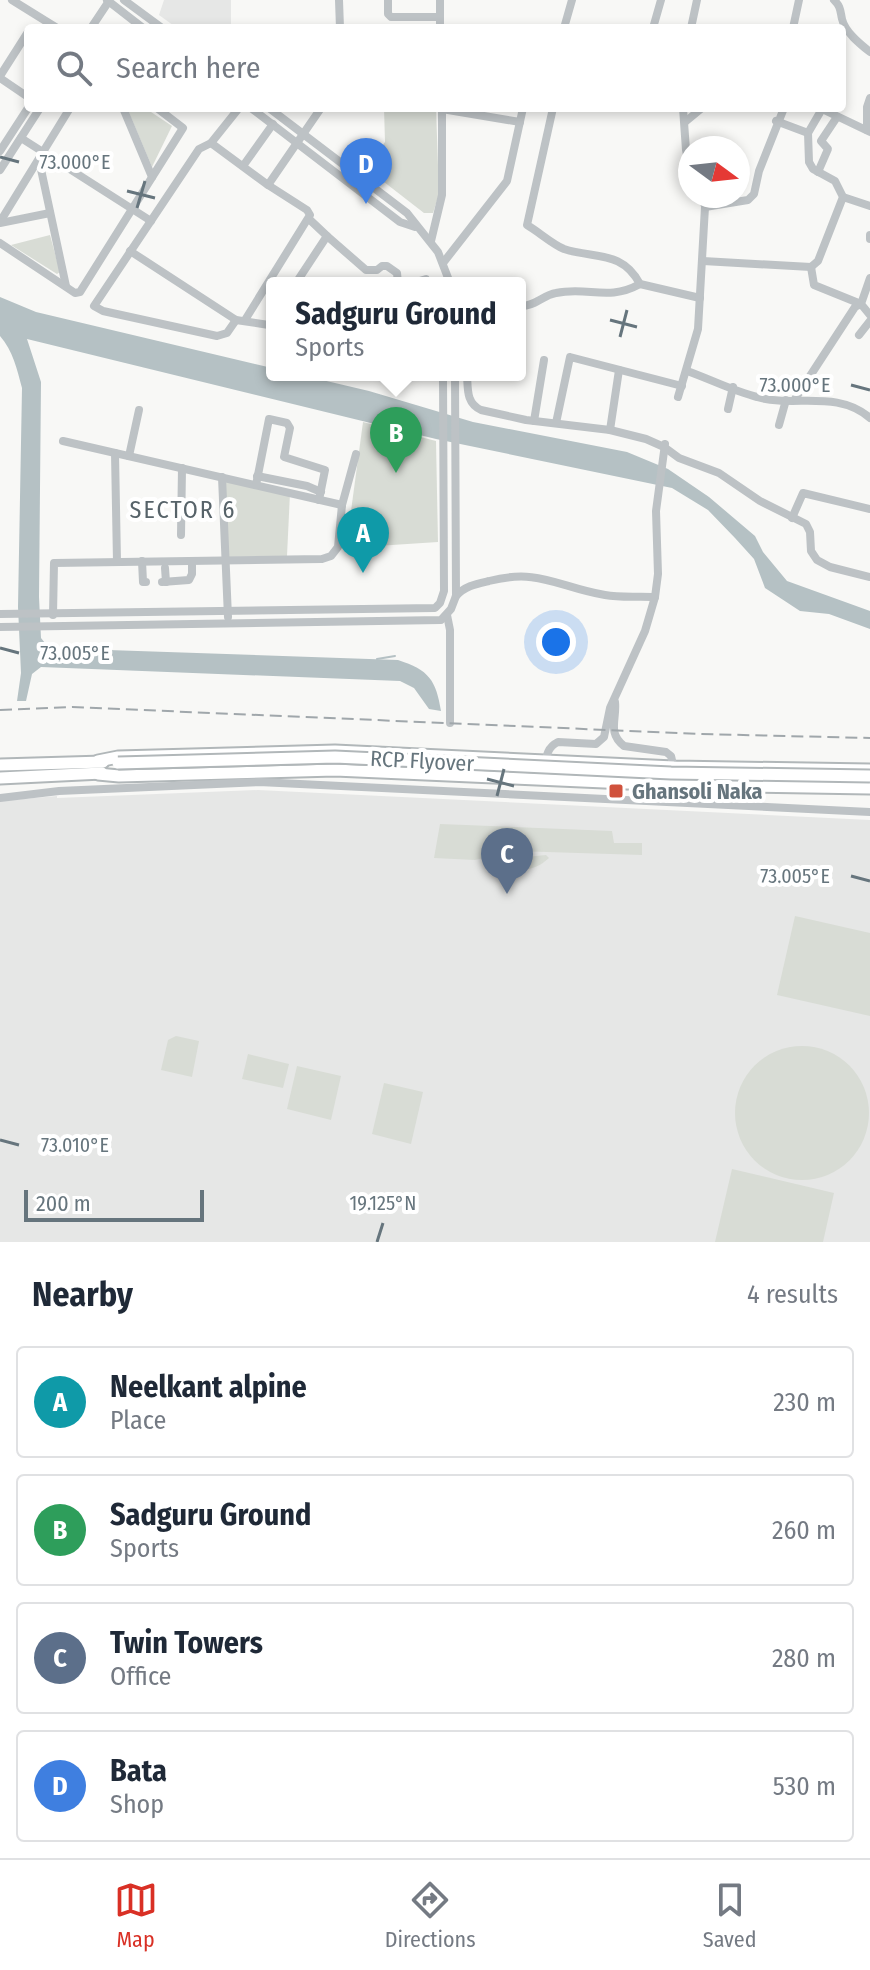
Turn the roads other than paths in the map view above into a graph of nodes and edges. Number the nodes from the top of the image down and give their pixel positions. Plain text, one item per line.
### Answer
1 (12, 0) edge
2 (124, 0) edge
3 (339, 0) edge
4 (388, 0) edge
5 (440, 0) edge
6 (572, 0) edge
7 (661, 0) edge
8 (697, 0) edge
9 (799, 0) edge
10 (834, 0) edge
11 (108, 1) edge
12 (38, 17) junction
13 (440, 17) junction
14 (33, 24) edge
15 (50, 24) edge
16 (94, 24) edge
17 (138, 24) edge
18 (157, 24) edge
19 (340, 24) edge
20 (440, 24) edge
21 (565, 24) edge
22 (654, 24) edge
23 (692, 24) edge
24 (794, 24) edge
25 (844, 24) edge
26 (846, 28) edge
27 (24, 38) edge
28 (870, 52) edge
29 (0, 77) edge
30 (24, 94) edge
31 (870, 98) edge
32 (25, 112) edge
33 (37, 112) edge
34 (68, 112) edge
35 (125, 112) edge
36 (162, 112) edge
37 (236, 112) edge
38 (256, 112) edge
39 (274, 112) edge
40 (318, 112) edge
41 (442, 112) edge
42 (460, 112) edge
43 (522, 112) edge
44 (552, 112) edge
45 (684, 112) edge
46 (697, 112) edge
47 (782, 112) edge
48 (819, 112) edge
49 (828, 112) edge
50 (837, 117) junction
51 (776, 121) junction
52 (520, 122) junction
53 (685, 122) junction
54 (273, 124) junction
55 (0, 131) edge
56 (869, 131) edge
57 (302, 133) junction
58 (808, 133) junction
59 (686, 136) edge
60 (9, 137) junction
61 (19, 140) junction
62 (211, 143) junction
63 (297, 143) junction
64 (0, 151) edge
65 (41, 156) junction
66 (243, 166) junction
67 (0, 170) edge
68 (818, 172) junction
69 (152, 177) junction
70 (268, 185) junction
71 (843, 197) junction
72 (750, 198) edge
73 (870, 206) edge
74 (705, 208) edge
75 (132, 209) junction
76 (50, 213) junction
77 (309, 219) junction
78 (151, 221) junction
79 (0, 222) edge
80 (416, 227) junction
81 (327, 236) junction
82 (431, 241) junction
83 (0, 243) edge
84 (130, 251) junction
85 (703, 261) junction
86 (443, 263) junction
87 (811, 267) junction
88 (269, 277) edge
89 (300, 277) edge
90 (397, 277) edge
91 (447, 277) edge
92 (870, 278) edge
93 (266, 282) edge
94 (640, 284) junction
95 (66, 287) junction
96 (700, 298) junction
97 (526, 306) edge
98 (858, 306) junction
99 (870, 318) edge
100 (240, 320) junction
101 (266, 322) edge
102 (859, 335) dead end
103 (544, 360) dead end
104 (619, 370) junction
105 (687, 371) junction
106 (443, 381) edge
107 (455, 381) edge
108 (467, 381) edge
109 (682, 386) junction
110 (733, 387) junction
111 (443, 389) junction
112 (455, 390) junction
113 (678, 397) dead end
114 (790, 400) junction
115 (728, 409) dead end
116 (139, 410) dead end
117 (870, 418) edge
118 (534, 421) junction
119 (556, 423) junction
120 (779, 425) dead end
121 (610, 430) junction
122 (63, 441) dead end
123 (665, 445) junction
124 (115, 453) junction
125 (356, 454) dead end
126 (129, 456) junction
127 (182, 468) junction
128 (222, 477) junction
129 (256, 480) junction
130 (320, 496) junction
131 (342, 505) junction
132 (870, 509) edge
133 (792, 518) junction
134 (181, 535) dead end
135 (226, 560) junction
136 (142, 561) junction
137 (192, 561) junction
138 (117, 562) junction
139 (165, 568) dead end
140 (870, 577) edge
141 (146, 582) dead end
142 (443, 595) junction
143 (456, 596) junction
144 (655, 597) junction
145 (228, 612) junction
146 (0, 614) edge
147 (51, 615) junction
148 (447, 615) junction
149 (228, 625) junction
150 (0, 627) edge
151 (615, 702) junction
152 (450, 723) dead end
153 (546, 761) junction
154 (0, 765) edge
155 (98, 767) junction
156 (674, 767) junction
157 (0, 778) edge
158 (545, 778) junction
159 (870, 779) edge
160 (672, 785) junction
161 (0, 798) edge
162 (668, 804) junction
163 (870, 812) edge

1 - 12 street
2 - 18 street
3 - 19 street
4 - 13 street
5 - 13 street
6 - 21 street
7 - 22 street
8 - 23 street
9 - 24 street
10 - 25 street
11 - 16 street
11 - 17 street
12 - 14 street
12 - 15 street
13 - 20 street
26 - 28 street
27 - 29 street
29 - 30 street
31 - 56 street
32 - 60 street
33 - 61 street
34 - 65 street
35 - 69 street
36 - 69 street
37 - 62 street
38 - 54 street
39 - 57 street
40 - 57 street
41 - 82 street
42 - 52 street
43 - 52 street
44 - 94 street
45 - 53 street
46 - 53 street
47 - 51 street
48 - 58 street
49 - 50 street
50 - 56 street
50 - 68 street
51 - 58 street
51 - 72 street
52 - 86 street
53 - 59 street
54 - 63 street
54 - 66 street
55 - 60 street
57 - 63 street
57 - 80 street
58 - 68 street
60 - 61 street
60 - 64 street
61 - 65 street
61 - 67 street
62 - 66 street
62 - 78 street
63 - 70 street
63 - 80 street
65 - 75 street
65 - 76 street
65 - 79 street
66 - 70 street
68 - 71 street
69 - 75 street
70 - 77 street
71 - 73 street
71 - 87 street
74 - 85 street
75 - 78 street
75 - 95 street
76 - 79 street
76 - 95 street
77 - 81 street
77 - 88 street
78 - 84 street
80 - 82 street
81 - 89 street
81 - 90 street
82 - 86 street
83 - 95 street
84 - 100 street
84 - 100 street
85 - 87 street
85 - 96 street
86 - 91 street
87 - 98 street
92 - 98 street
93 - 100 street
94 - 96 street
94 - 97 street
96 - 105 street
98 - 99 street
98 - 114 street
99 - 102 street
100 - 101 street
103 - 118 street
104 - 109 street
104 - 119 street
104 - 121 street
105 - 109 street
105 - 110 street
106 - 111 street
107 - 112 street
108 - 118 street
109 - 113 street
110 - 114 street
110 - 115 street
111 - 112 street
111 - 142 street
112 - 143 street
114 - 117 street
114 - 120 street
116 - 126 street
118 - 119 street
119 - 121 street
121 - 123 street
122 - 124 street
123 - 133 street
123 - 144 street
124 - 126 street
124 - 138 street
125 - 131 street
126 - 127 street
127 - 128 street
127 - 134 street
128 - 129 street
128 - 135 street
129 - 130 street
129 - 130 street
130 - 131 street
131 - 135 street
132 - 133 street
133 - 140 street
135 - 137 street
135 - 145 street
136 - 137 street
136 - 138 street
136 - 141 street
137 - 139 street
138 - 147 street
142 - 143 street
142 - 145 street
143 - 144 street
143 - 148 street
144 - 151 street
145 - 147 street
145 - 149 street
146 - 147 street
148 - 149 street
148 - 152 street
149 - 150 street
151 - 153 street
151 - 156 street
153 - 155 main road
153 - 156 main road
153 - 158 street
154 - 155 main road
155 - 157 main road
155 - 158 main road
155 - 159 main road, RCP Flyover, bridge
156 - 159 main road
156 - 160 street
158 - 160 main road
159 - 160 main road
160 - 162 street
161 - 162 street
162 - 163 street

